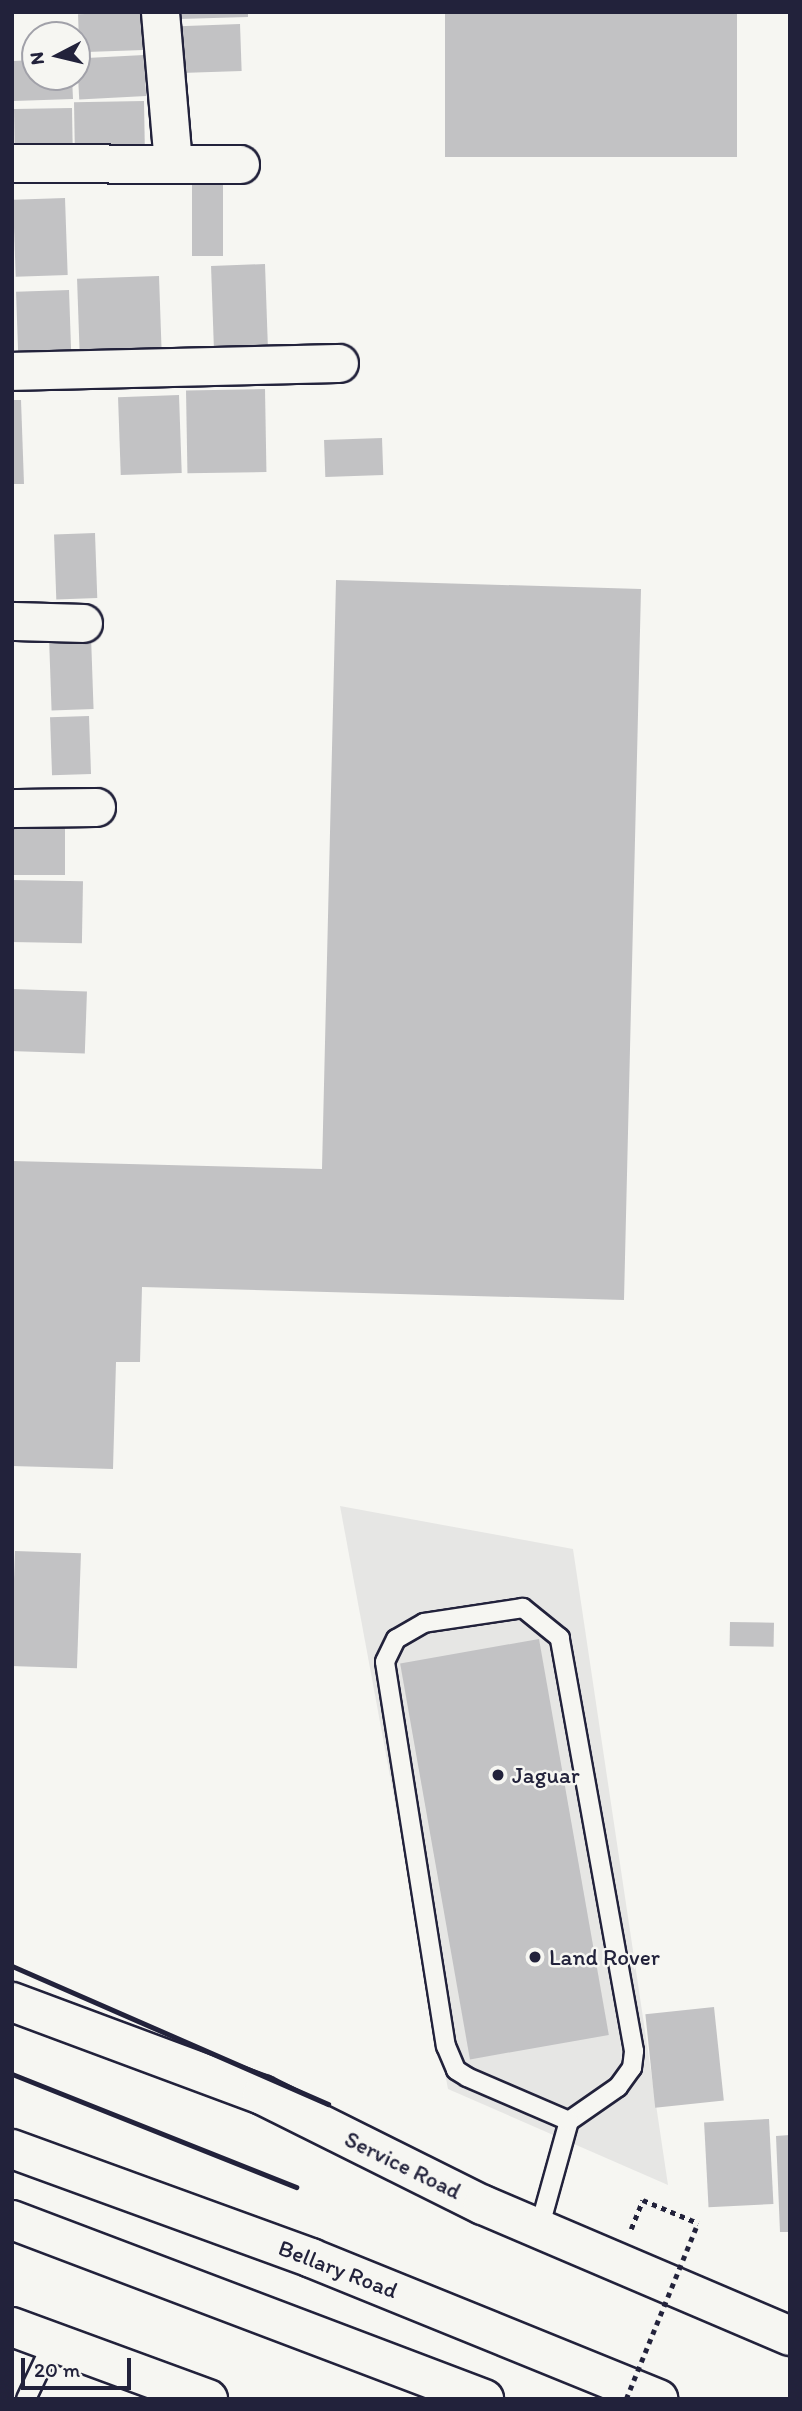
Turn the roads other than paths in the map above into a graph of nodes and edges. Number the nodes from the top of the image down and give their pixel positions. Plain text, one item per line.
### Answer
1 (160, 12) edge
2 (12, 163) edge
3 (173, 163) junction
4 (240, 163) dead end
5 (339, 363) dead end
6 (12, 370) edge
7 (12, 621) edge
8 (83, 623) dead end
9 (96, 807) dead end
10 (12, 808) edge
11 (12, 2002) edge
12 (569, 2121) junction
13 (12, 2149) edge
14 (12, 2220) edge
15 (540, 2229) junction
16 (12, 2327) edge
17 (790, 2336) edge
18 (53, 2342) junction
19 (26, 2399) edge
20 (208, 2399) edge
21 (484, 2399) edge
22 (659, 2399) edge

1 - 3 street
2 - 3 street
3 - 4 street
5 - 6 street
7 - 8 street
9 - 10 street
11 - 15 main road, Service Road
12 - 12 lane
12 - 15 lane
13 - 22 main road, Bellary Road
14 - 21 main road
15 - 17 main road, Service Road
16 - 18 main road
18 - 19 lane
18 - 20 main road

